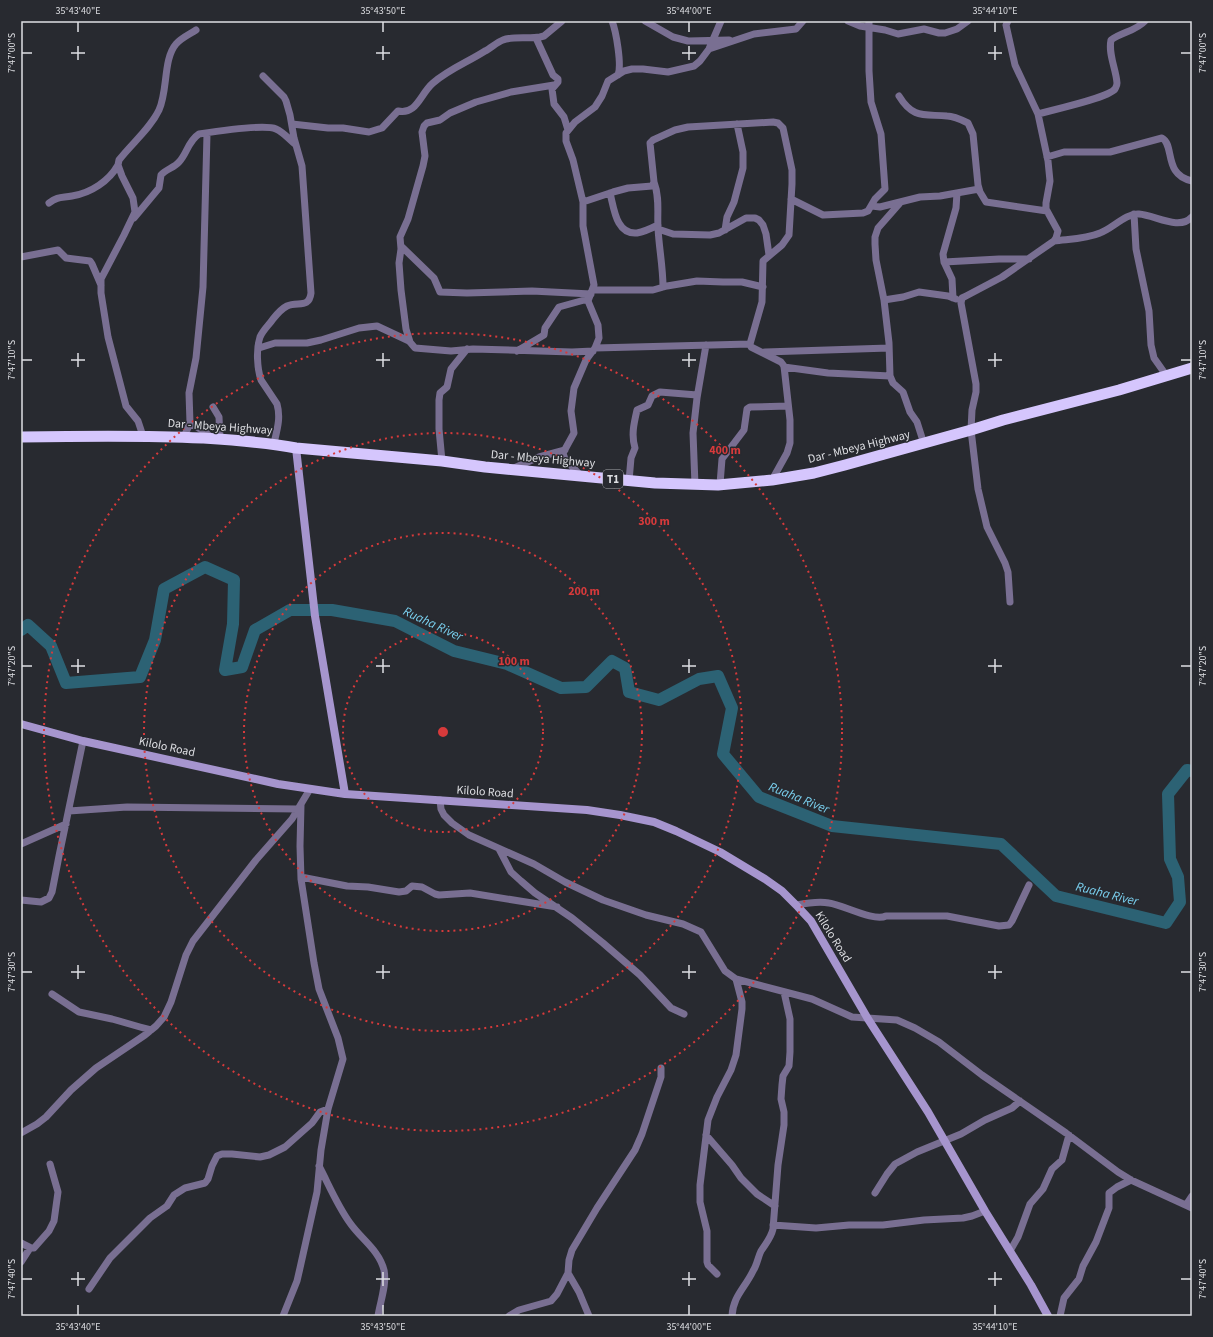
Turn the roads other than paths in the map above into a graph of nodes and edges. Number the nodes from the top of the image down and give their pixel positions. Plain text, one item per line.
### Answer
1 (562, 21) edge
2 (612, 21) edge
3 (645, 21) edge
4 (721, 21) edge
5 (803, 21) edge
6 (848, 21) edge
7 (968, 21) edge
8 (1145, 21) edge
9 (1006, 22) edge
10 (869, 25) edge
11 (196, 30) dead end
12 (536, 38) junction
13 (735, 40) junction
14 (714, 41) junction
15 (709, 49) junction
16 (618, 75) junction
17 (263, 76) dead end
18 (554, 85) junction
19 (899, 96) dead end
20 (1038, 114) junction
21 (292, 124) junction
22 (737, 124) junction
23 (568, 130) junction
24 (207, 134) junction
25 (296, 144) junction
26 (1047, 157) junction
27 (118, 165) junction
28 (1192, 181) edge
29 (654, 182) junction
30 (979, 189) junction
31 (610, 193) junction
32 (957, 193) junction
33 (791, 199) junction
34 (49, 202) dead end
35 (583, 202) junction
36 (900, 202) junction
37 (872, 206) junction
38 (1047, 211) junction
39 (1134, 214) junction
40 (1192, 217) edge
41 (130, 224) junction
42 (658, 227) junction
43 (726, 230) junction
44 (1054, 241) junction
45 (401, 246) junction
46 (769, 256) junction
47 (21, 257) edge
48 (1029, 259) junction
49 (944, 262) junction
50 (101, 285) junction
51 (663, 287) junction
52 (763, 287) junction
53 (591, 294) junction
54 (953, 298) junction
55 (884, 300) junction
56 (961, 303) junction
57 (410, 342) junction
58 (750, 344) junction
59 (706, 345) junction
60 (259, 348) junction
61 (889, 348) junction
62 (594, 349) junction
63 (467, 350) junction
64 (517, 351) junction
65 (763, 352) junction
66 (784, 368) junction
67 (1192, 368) edge
68 (1166, 375) junction
69 (890, 376) junction
70 (697, 395) junction
71 (788, 406) junction
72 (213, 407) dead end
73 (190, 423) junction
74 (971, 430) junction
75 (143, 436) junction
76 (21, 437) edge
77 (184, 437) junction
78 (216, 439) junction
79 (274, 443) junction
80 (924, 444) junction
81 (296, 448) junction
82 (565, 450) junction
83 (442, 461) junction
84 (513, 469) junction
85 (580, 475) junction
86 (629, 480) junction
87 (772, 480) junction
88 (720, 484) junction
89 (695, 485) junction
90 (1010, 602) dead end
91 (21, 724) edge
92 (83, 741) junction
93 (310, 789) junction
94 (345, 794) junction
95 (440, 800) junction
96 (300, 807) junction
97 (69, 811) junction
98 (66, 824) junction
99 (21, 844) edge
100 (499, 849) junction
101 (301, 877) junction
102 (1029, 885) dead end
103 (21, 900) edge
104 (797, 905) junction
105 (557, 907) junction
106 (736, 979) junction
107 (784, 992) junction
108 (52, 994) dead end
109 (684, 1014) dead end
110 (868, 1019) junction
111 (152, 1030) junction
112 (661, 1068) dead end
113 (1020, 1101) junction
114 (328, 1109) junction
115 (21, 1133) edge
116 (706, 1135) junction
117 (1069, 1135) junction
118 (945, 1141) junction
119 (50, 1164) dead end
120 (319, 1166) junction
121 (1132, 1180) junction
122 (875, 1193) dead end
123 (1192, 1196) edge
124 (775, 1206) junction
125 (1189, 1206) edge
126 (985, 1211) junction
127 (773, 1225) junction
128 (21, 1243) edge
129 (30, 1248) junction
130 (1010, 1251) junction
131 (21, 1262) edge
132 (568, 1273) junction
133 (717, 1274) dead end
134 (89, 1289) dead end
135 (283, 1316) edge
136 (378, 1316) edge
137 (509, 1316) edge
138 (589, 1316) edge
139 (732, 1316) edge
140 (1048, 1316) edge
141 (1060, 1316) edge

1 - 12 street
2 - 16 street
3 - 14 street
4 - 14 street
5 - 13 street
6 - 10 street
7 - 10 street
8 - 20 street
9 - 20 street
10 - 37 street
11 - 27 street
12 - 18 street
12 - 21 street
13 - 14 street
13 - 15 street
14 - 15 street
15 - 16 street
16 - 23 street
17 - 21 street
18 - 23 street
18 - 45 street
19 - 30 street
20 - 26 street
21 - 25 street
22 - 29 street
22 - 33 street
22 - 43 street
23 - 35 street
24 - 25 street
24 - 41 street
24 - 73 street
25 - 60 street
26 - 28 street
26 - 38 street
27 - 34 street
27 - 41 street
29 - 31 street
29 - 42 street
30 - 32 street
30 - 38 street
31 - 35 street
31 - 42 street
32 - 36 street
32 - 49 street
33 - 37 street
33 - 46 street
35 - 53 street
36 - 37 street
36 - 55 street
38 - 44 street
39 - 40 street
39 - 44 street
39 - 68 street
41 - 50 street
42 - 43 street
42 - 51 street
43 - 46 street
44 - 48 street
45 - 53 street
45 - 57 street
46 - 52 street
47 - 50 street
48 - 49 street
48 - 56 street
49 - 54 street
50 - 75 street
51 - 52 street
51 - 53 street
52 - 58 street
53 - 62 street
53 - 64 street
54 - 55 street
54 - 56 street
55 - 61 street
56 - 74 street
57 - 60 street
57 - 63 street
58 - 59 street
58 - 65 street
59 - 62 street
59 - 70 street
60 - 79 street
61 - 65 street
61 - 69 street
62 - 64 street
62 - 82 street
63 - 64 street
63 - 83 street
65 - 66 street
66 - 69 street
66 - 71 street
67 - 68 highway, Dar - Mbeya Highway / T1
68 - 74 highway, Dar - Mbeya Highway / T1
69 - 80 street
70 - 86 street
70 - 89 street
71 - 87 street
71 - 88 street
72 - 78 street
73 - 77 street
73 - 78 street
74 - 80 highway, Dar - Mbeya Highway / T1
74 - 90 street
75 - 76 highway, Dar - Mbeya Highway / T1
75 - 77 highway, Dar - Mbeya Highway / T1
77 - 78 highway, Dar - Mbeya Highway / T1
78 - 79 highway, Dar - Mbeya Highway / T1
79 - 81 highway, Dar - Mbeya Highway / T1
80 - 87 highway, Dar - Mbeya Highway / T1
81 - 83 highway, Dar - Mbeya Highway / T1
81 - 94 main road
82 - 84 street
82 - 85 street
83 - 84 highway, Dar - Mbeya Highway / T1
84 - 85 highway, Dar - Mbeya Highway / T1
85 - 86 highway, Dar - Mbeya Highway / T1
86 - 89 highway, Dar - Mbeya Highway / T1
87 - 88 highway, Dar - Mbeya Highway / T1
88 - 89 highway, Dar - Mbeya Highway / T1
91 - 92 main road, Kilolo Road
92 - 93 main road, Kilolo Road
92 - 97 street
93 - 94 main road, Kilolo Road
93 - 96 street
94 - 95 main road, Kilolo Road
95 - 100 street
95 - 104 main road, Kilolo Road
96 - 97 street
96 - 101 street
96 - 111 street
97 - 98 street
98 - 99 street
98 - 103 street
100 - 105 street
100 - 106 street
101 - 105 street
101 - 114 street
102 - 104 street
104 - 110 main road, Kilolo Road
105 - 109 street
106 - 107 street
106 - 116 street
107 - 110 street
107 - 124 street
108 - 111 street
110 - 113 street
110 - 118 main road, Kilolo Road
111 - 115 street
112 - 132 street
113 - 117 street
113 - 118 street
114 - 120 street
114 - 134 street
116 - 124 street
116 - 133 street
117 - 121 street
117 - 130 street
118 - 122 street
118 - 126 main road, Kilolo Road
119 - 129 street
120 - 135 street
120 - 136 street
121 - 125 street
121 - 141 street
123 - 125 street
124 - 127 street
126 - 127 street
126 - 130 main road, Kilolo Road
127 - 139 street
128 - 129 street
129 - 131 street
130 - 140 main road, Kilolo Road
132 - 137 street
132 - 138 street

